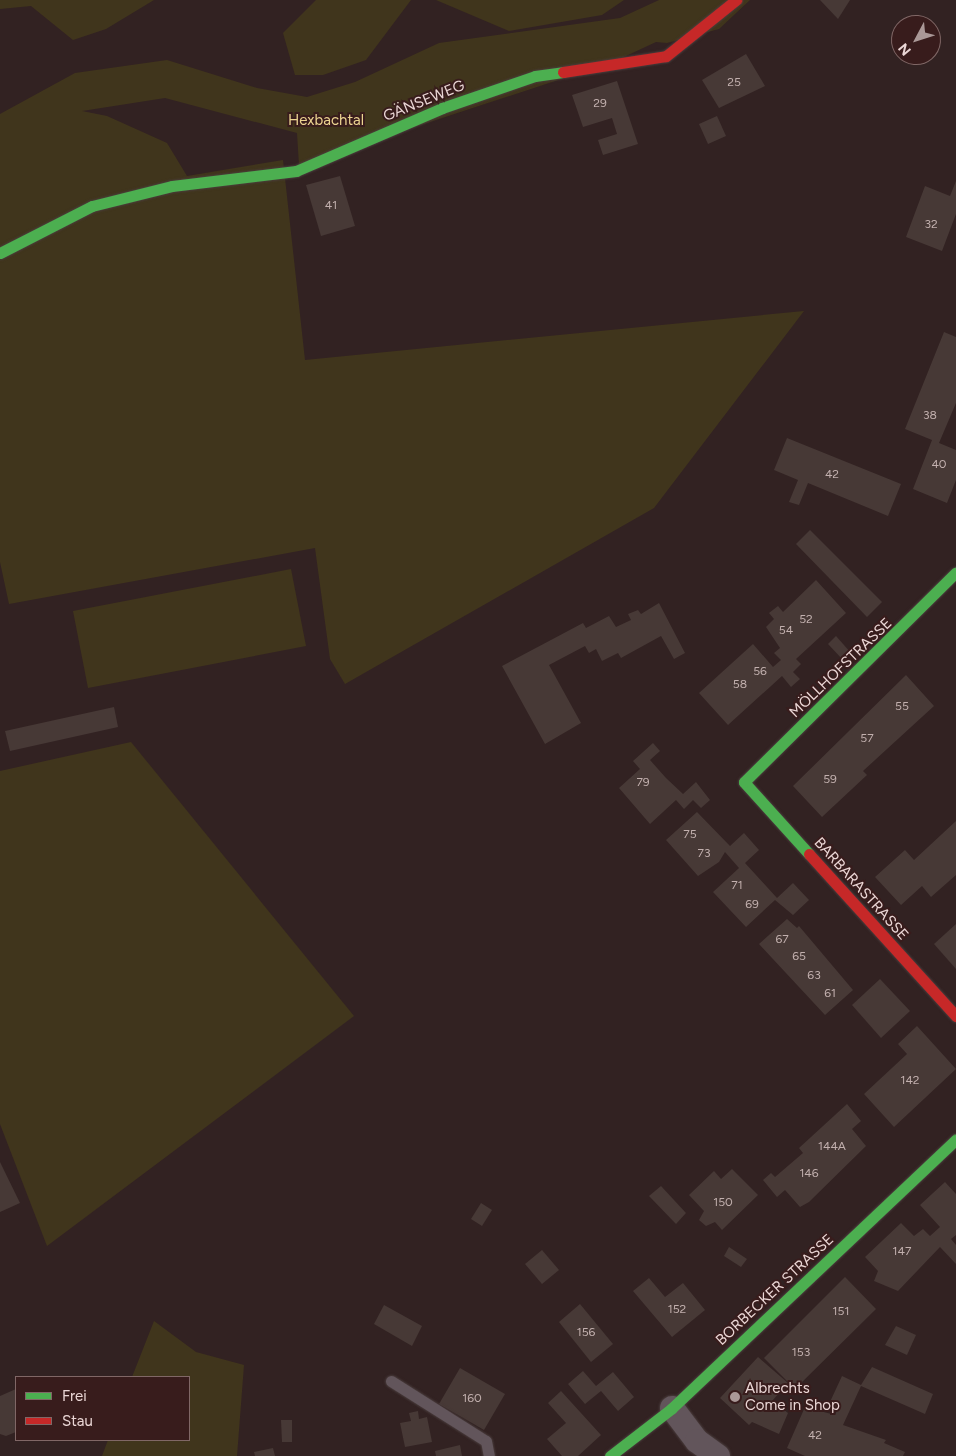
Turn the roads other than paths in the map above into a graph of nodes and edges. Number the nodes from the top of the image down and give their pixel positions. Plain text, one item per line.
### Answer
1 (736, 0) edge
2 (0, 253) edge
3 (956, 572) edge
4 (744, 782) joint
5 (956, 1016) edge
6 (956, 1139) edge
7 (390, 1381) dead end
8 (672, 1408) junction
9 (490, 1456) edge
10 (610, 1456) edge
11 (718, 1456) edge

1 - 2 street, GÄNSEWEG
3 - 4 street, MÖLLHOFSTRASSE
4 - 5 street, BARBARASTRASSE
6 - 8 street, BORBECKER STRASSE
7 - 9 lane
8 - 10 street, BORBECKER STRASSE
8 - 11 street

